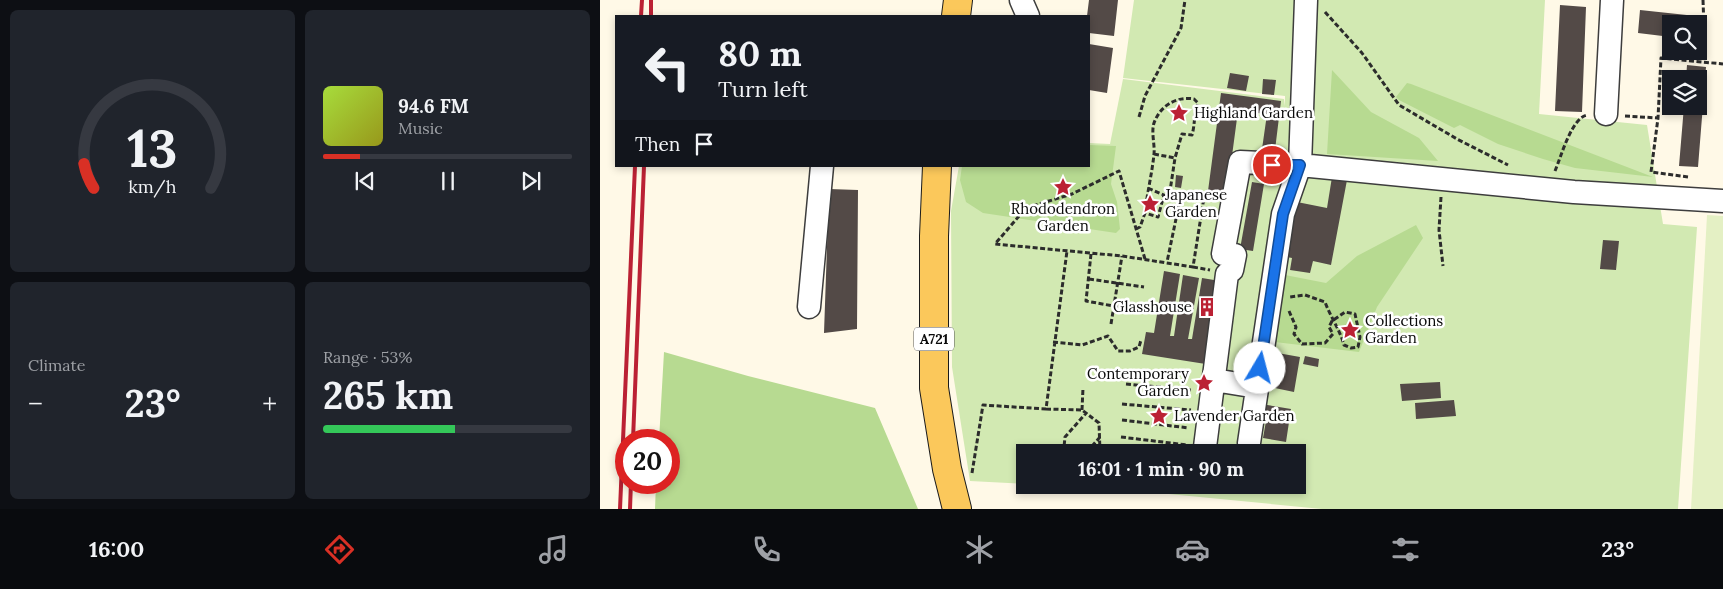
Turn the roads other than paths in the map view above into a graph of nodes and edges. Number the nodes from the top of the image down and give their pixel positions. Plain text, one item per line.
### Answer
1 (958, 0) edge
2 (1020, 0) edge
3 (1612, 0) edge
4 (1315, 4) edge
5 (956, 15) edge
6 (1028, 15) edge
7 (1606, 114) road end
8 (1300, 165) junction
9 (822, 167) edge
10 (938, 167) edge
11 (1723, 201) edge
12 (809, 307) dead end
13 (1257, 387) junction
14 (1249, 443) dead end
15 (957, 509) edge

1 - 5 main road
2 - 6 street
3 - 7 street
4 - 8 street
8 - 11 street
8 - 13 street
8 - 13 street
9 - 12 street
10 - 15 main road, A721
13 - 14 street

